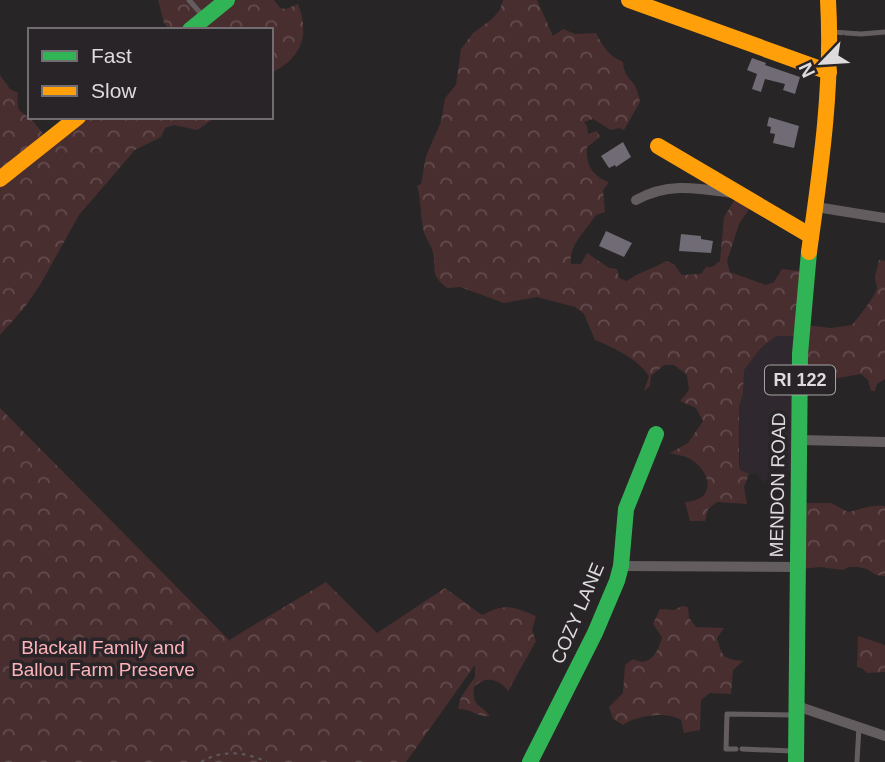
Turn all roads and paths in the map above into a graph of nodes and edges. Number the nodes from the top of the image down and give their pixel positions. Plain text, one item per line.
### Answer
1 (188, 0) edge
2 (228, 0) edge
3 (629, 0) edge
4 (828, 0) edge
5 (655, 5) edge
6 (205, 18) junction
7 (192, 28) edge
8 (829, 32) junction
9 (885, 32) edge
10 (829, 72) junction
11 (75, 119) edge
12 (658, 146) dead end
13 (0, 179) edge
14 (734, 193) junction
15 (636, 200) dead end
16 (816, 207) junction
17 (885, 218) edge
18 (811, 236) junction
19 (656, 434) dead end
20 (800, 440) junction
21 (885, 442) edge
22 (621, 566) junction
23 (797, 567) junction
24 (797, 710) junction
25 (859, 727) junction
26 (885, 736) edge
27 (796, 757) edge
28 (857, 761) edge
29 (201, 762) edge
30 (267, 762) edge
31 (530, 762) edge

1 - 6 lane
2 - 6 street
3 - 5 street
4 - 8 street, MENDON ROAD / RI 122
5 - 10 street
6 - 7 street
8 - 9 lane
8 - 10 street, MENDON ROAD / RI 122
10 - 16 street, MENDON ROAD / RI 122
11 - 13 street
12 - 14 street
14 - 15 street
14 - 18 street
16 - 17 street
16 - 18 street, MENDON ROAD / RI 122
18 - 20 street, MENDON ROAD / RI 122
19 - 22 street, COZY LANE
20 - 21 street
20 - 23 street, MENDON ROAD / RI 122
22 - 23 street
22 - 31 street, COZY LANE
23 - 24 street, MENDON ROAD / RI 122
24 - 25 street
24 - 27 street, MENDON ROAD / RI 122
24 - 27 lane
25 - 26 street
25 - 28 lane
29 - 30 path

